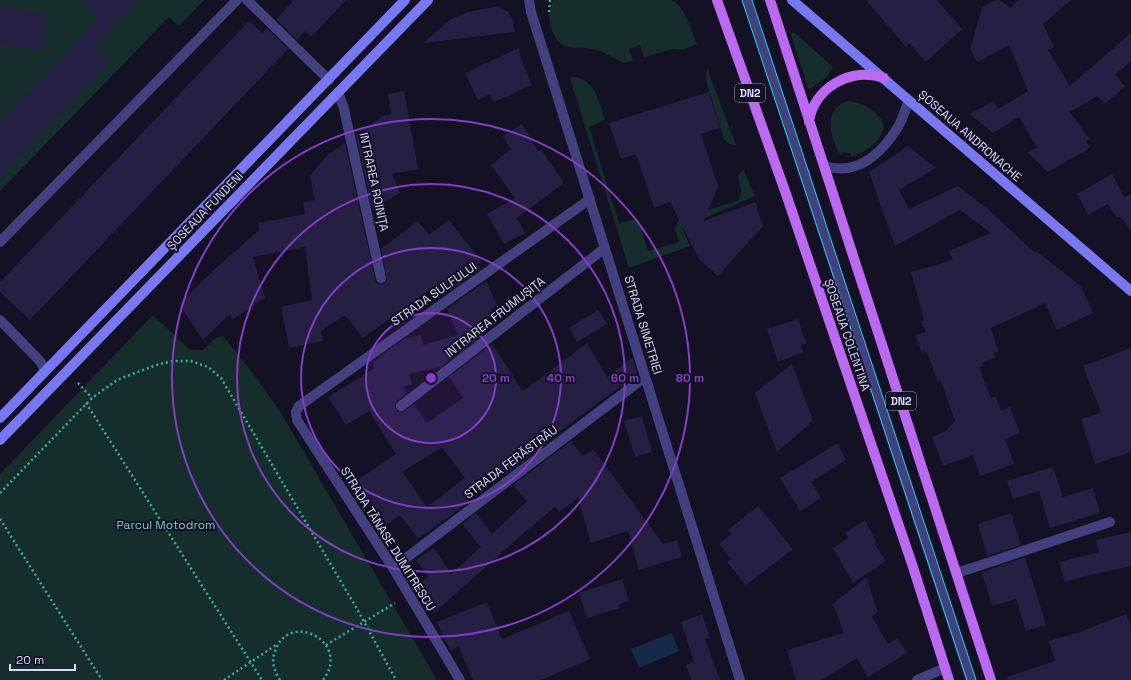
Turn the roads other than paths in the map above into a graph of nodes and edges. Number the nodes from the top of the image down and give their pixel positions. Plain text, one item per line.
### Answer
1 (237, 0) edge
2 (247, 0) edge
3 (406, 0) edge
4 (428, 0) edge
5 (529, 0) edge
6 (717, 0) edge
7 (747, 0) edge
8 (770, 0) edge
9 (792, 0) edge
10 (884, 78) junction
11 (329, 80) junction
12 (338, 92) junction
13 (909, 101) junction
14 (809, 122) junction
15 (825, 166) junction
16 (590, 199) junction
17 (0, 242) edge
18 (605, 248) junction
19 (381, 278) dead end
20 (1131, 291) edge
21 (0, 320) edge
22 (44, 373) junction
23 (645, 378) junction
24 (401, 406) dead end
25 (296, 412) joint
26 (0, 418) edge
27 (0, 440) edge
28 (1110, 522) dead end
29 (393, 568) junction
30 (957, 573) junction
31 (945, 668) junction
32 (460, 680) edge
33 (740, 680) edge
34 (917, 680) edge
35 (949, 680) edge
36 (971, 680) edge
37 (991, 680) edge

1 - 17 street
2 - 11 street
3 - 11 main road, ȘOSEAUA FUNDENI
4 - 12 main road, ȘOSEAUA FUNDENI
5 - 16 street, STRADA SIMETRIEI
6 - 31 main road, ȘOSEAUA COLENTINA / DN2
7 - 36 street
8 - 14 main road, DN2
9 - 10 main road, ȘOSEAUA ANDRONACHE
10 - 13 main road, ȘOSEAUA ANDRONACHE
10 - 14 main road
11 - 22 main road, ȘOSEAUA FUNDENI
12 - 19 street, INTRAREA ROINIȚA
12 - 27 main road, ȘOSEAUA FUNDENI
13 - 15 street
13 - 20 main road, ȘOSEAUA ANDRONACHE
14 - 15 main road, DN2
15 - 30 main road, DN2
16 - 18 street, STRADA SIMETRIEI
16 - 25 street, STRADA SULFULUI
18 - 23 street, STRADA SIMETRIEI
18 - 24 street, INTRAREA FRUMUȘIȚA
21 - 22 street
22 - 26 main road, ȘOSEAUA FUNDENI
23 - 29 street, STRADA FERĂSTRĂU
23 - 33 street, STRADA SIMETRIEI
25 - 29 street, STRADA TĂNASE DUMITRESCU
28 - 30 street
29 - 32 street, STRADA TĂNASE DUMITRESCU
30 - 37 main road, DN2
31 - 34 street
31 - 35 main road, ȘOSEAUA COLENTINA / DN2

